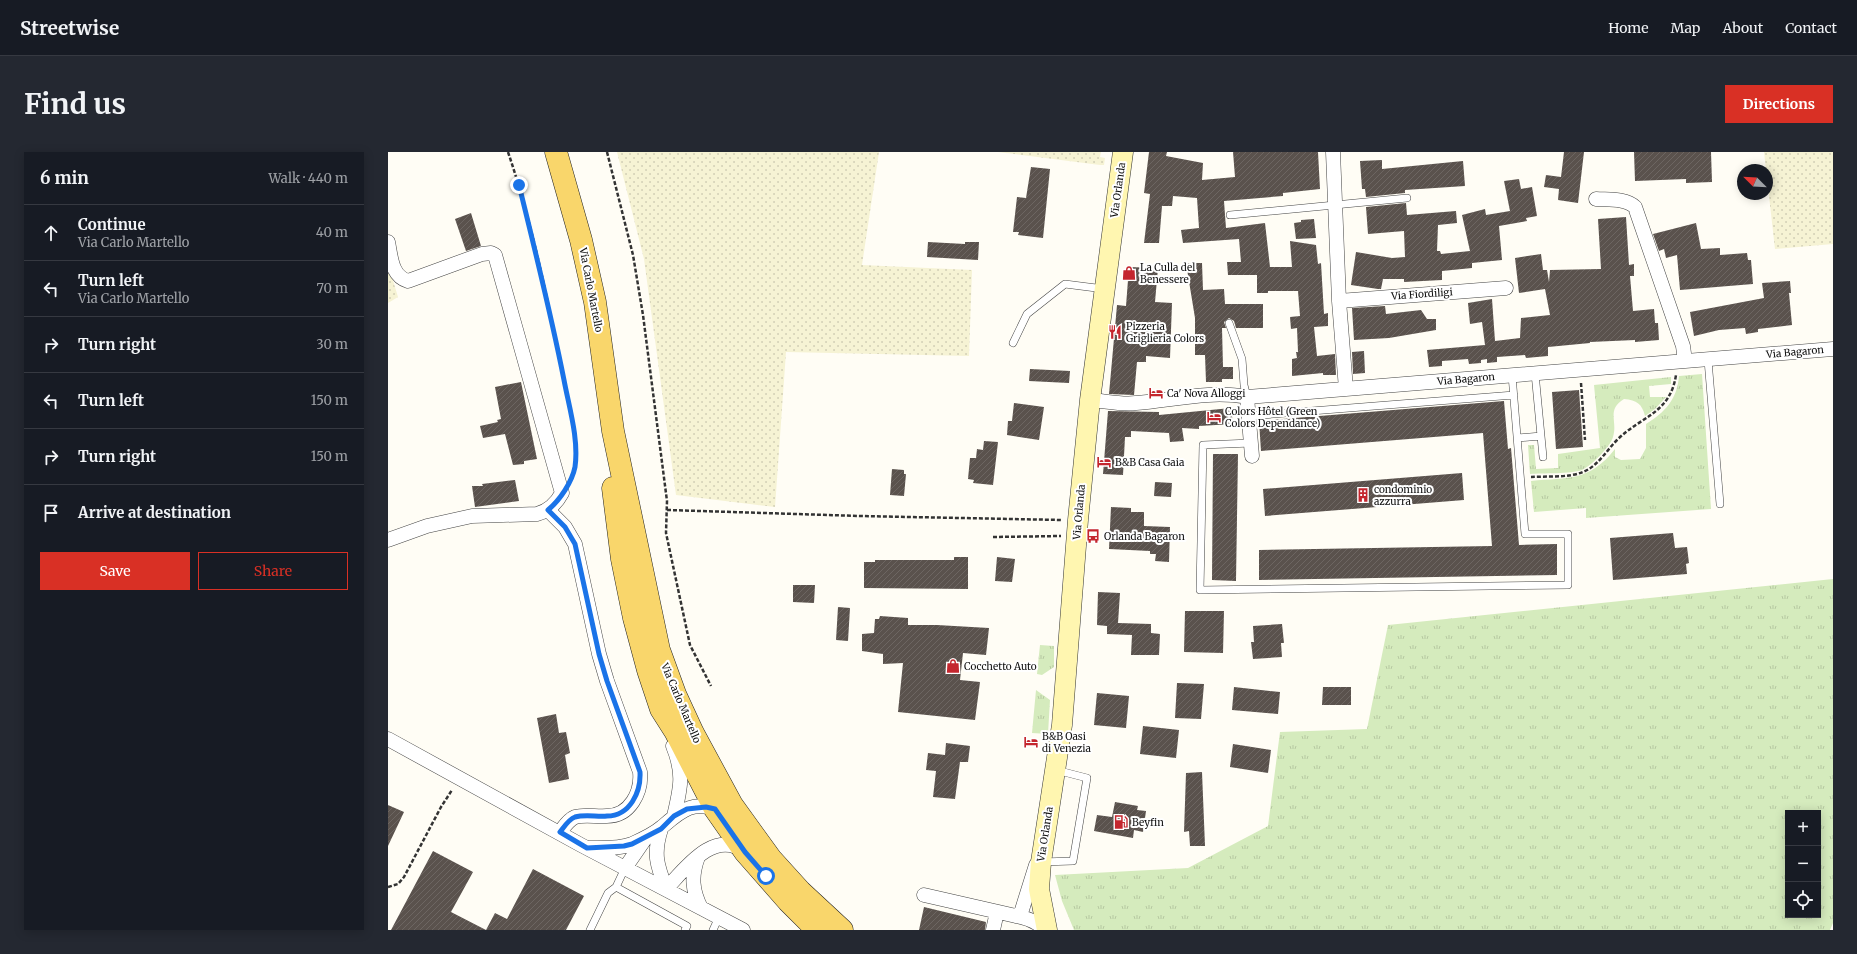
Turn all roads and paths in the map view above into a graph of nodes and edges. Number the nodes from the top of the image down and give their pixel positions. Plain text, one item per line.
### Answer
1 (508, 152) edge
2 (556, 152) edge
3 (607, 152) edge
4 (1124, 152) edge
5 (1333, 152) edge
6 (1407, 198) dead end
7 (1596, 199) dead end
8 (1336, 206) junction
9 (1230, 215) dead end
10 (388, 242) edge
11 (1506, 288) dead end
12 (1104, 289) junction
13 (1339, 300) junction
14 (1229, 323) dead end
15 (1013, 343) dead end
16 (1833, 349) edge
17 (1708, 360) junction
18 (1685, 361) junction
19 (1535, 373) junction
20 (1676, 374) dead end
21 (1512, 375) junction
22 (1581, 382) dead end
23 (1346, 389) junction
24 (1514, 395) junction
25 (1247, 397) junction
26 (1090, 400) junction
27 (1249, 416) junction
28 (614, 430) junction
29 (1541, 436) junction
30 (1518, 438) junction
31 (1585, 440) dead end
32 (1252, 449) joint
33 (1543, 457) dead end
34 (1521, 478) junction
35 (562, 493) junction
36 (1720, 504) dead end
37 (548, 510) junction
38 (667, 510) junction
39 (1078, 527) junction
40 (994, 537) dead end
41 (388, 540) edge
42 (711, 686) dead end
43 (661, 709) junction
44 (388, 739) edge
45 (1055, 770) junction
46 (452, 790) dead end
47 (715, 809) junction
48 (674, 816) junction
49 (661, 829) junction
50 (560, 832) junction
51 (648, 836) junction
52 (587, 848) junction
53 (745, 852) junction
54 (698, 856) junction
55 (1041, 862) junction
56 (625, 868) junction
57 (388, 887) edge
58 (616, 887) junction
59 (924, 895) dead end
60 (701, 908) junction
61 (997, 912) junction
62 (1016, 916) junction
63 (716, 924) edge
64 (590, 930) edge
65 (685, 930) edge
66 (743, 930) edge
67 (817, 930) edge
68 (837, 930) edge
69 (842, 930) edge
70 (993, 930) edge
71 (1047, 930) edge
72 (1056, 930) edge

1 - 35 path
2 - 28 main road, Via Carlo Martello
3 - 38 path
4 - 12 main road, Via Orlanda
5 - 8 street
6 - 8 lane
7 - 18 street
8 - 9 lane
8 - 13 street
10 - 35 street
11 - 13 street, Via Fiordiligi
12 - 15 lane
12 - 26 main road, Via Orlanda
13 - 23 street
14 - 25 lane
16 - 17 street, Via Bagaron
17 - 18 street, Via Bagaron
17 - 36 lane
18 - 19 street, Via Bagaron
19 - 21 street, Via Bagaron
19 - 29 lane
20 - 34 path
21 - 23 street, Via Bagaron
21 - 24 lane
22 - 31 path
23 - 25 street, Via Bagaron
24 - 27 lane
24 - 30 lane
25 - 26 street, Via Bagaron
25 - 27 street
26 - 39 main road, Via Orlanda
27 - 32 street
28 - 43 main road, Via Carlo Martello
28 - 69 main road, Via Carlo Martello
29 - 30 lane
29 - 33 lane
30 - 34 lane
32 - 34 lane
35 - 37 street
37 - 41 street
37 - 50 street
38 - 39 path
38 - 42 path
39 - 40 path
39 - 45 main road, Via Orlanda
43 - 47 main road, Via Carlo Martello
43 - 48 street, Via Carlo Martello
44 - 50 street
45 - 55 main road, Via Orlanda
45 - 55 lane
46 - 57 path
47 - 48 street, Via Carlo Martello
47 - 53 main road, Via Carlo Martello
47 - 68 street, Via Carlo Martello
48 - 49 street, Via Carlo Martello
49 - 51 street, Via Carlo Martello
49 - 54 street
50 - 52 street
51 - 52 street, Via Carlo Martello
51 - 56 street
52 - 56 street
53 - 54 street
53 - 67 main road, Via Carlo Martello
54 - 60 street
55 - 62 street
55 - 71 main road, Via Orlanda
55 - 72 main road, Via Orlanda
56 - 58 lane
56 - 60 street
58 - 64 lane
58 - 65 lane
59 - 61 street
60 - 63 street
61 - 62 street
61 - 70 street
62 - 71 street
63 - 66 street

